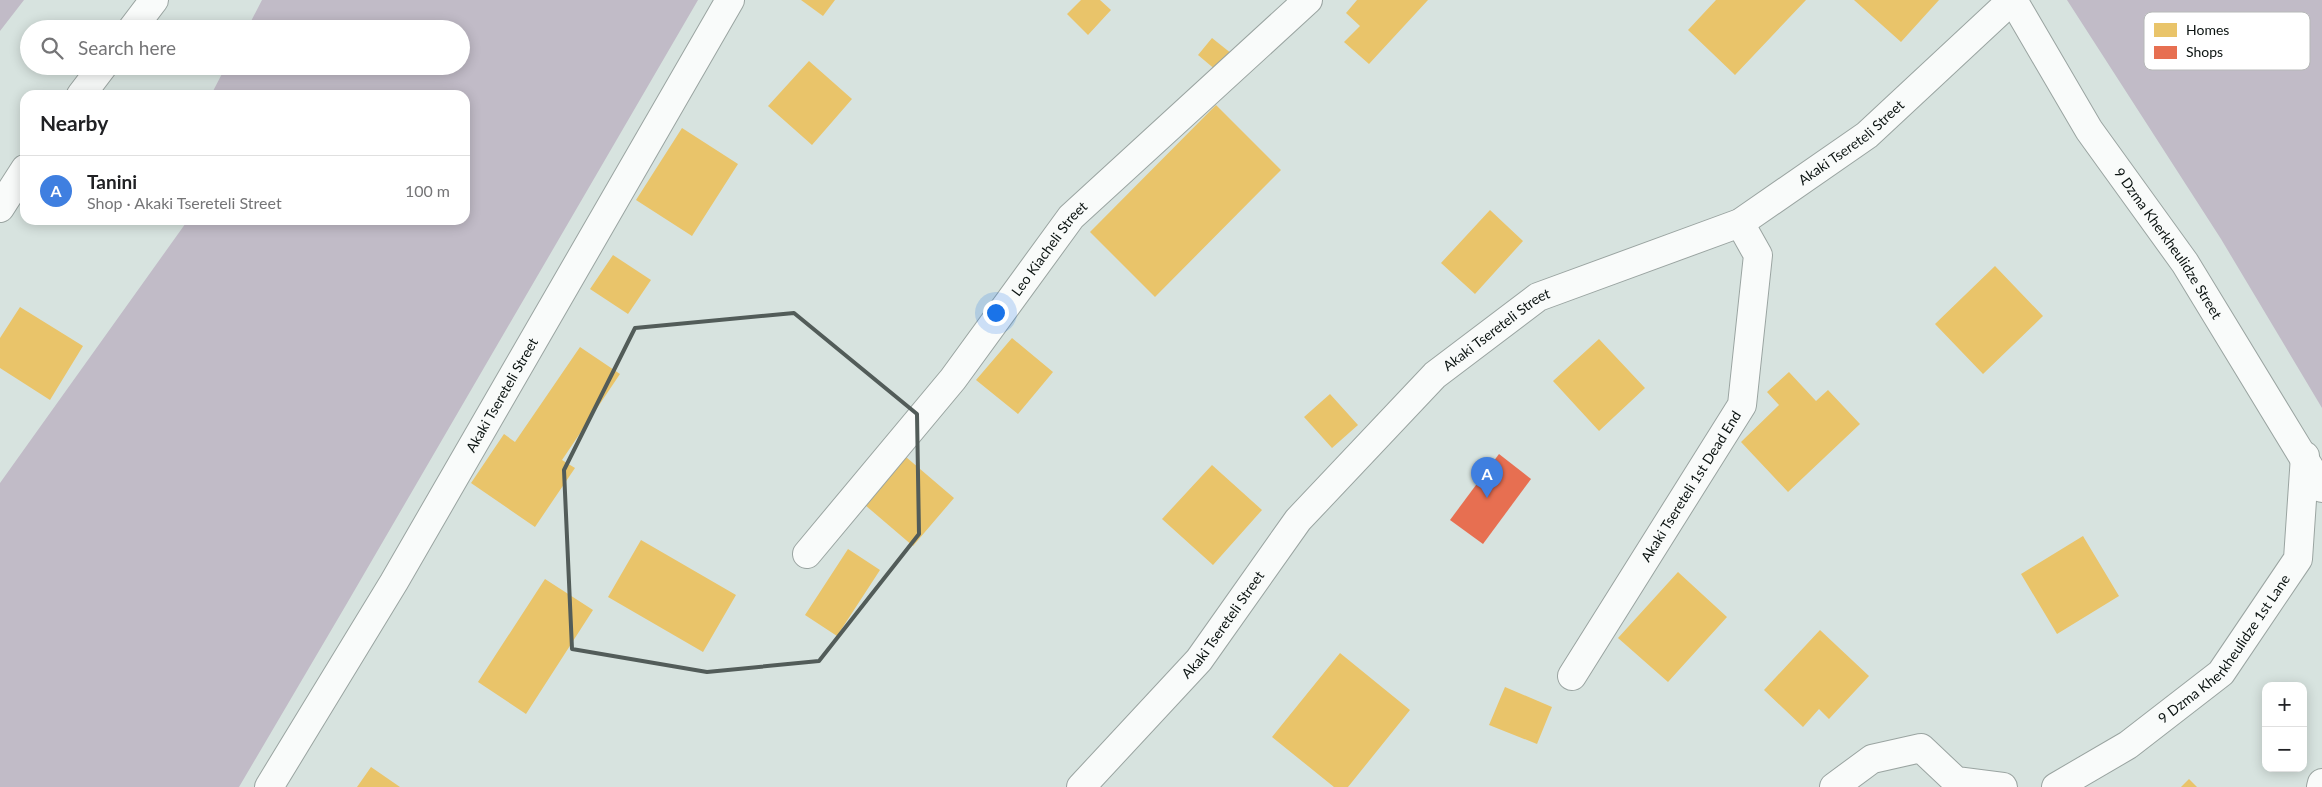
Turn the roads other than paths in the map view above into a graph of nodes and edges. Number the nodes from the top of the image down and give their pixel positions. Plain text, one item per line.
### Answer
1 (154, 0) edge
2 (730, 0) edge
3 (1308, 0) edge
4 (2013, 0) edge
5 (139, 20) edge
6 (96, 75) edge
7 (85, 90) edge
8 (20, 177) edge
9 (0, 208) edge
10 (1740, 223) junction
11 (2305, 456) junction
12 (2322, 488) edge
13 (807, 554) dead end
14 (1572, 676) dead end
15 (2322, 782) edge
16 (269, 787) edge
17 (1081, 787) edge
18 (1834, 787) edge
19 (2002, 787) edge
20 (2056, 787) edge
21 (2321, 787) edge

1 - 5 street
2 - 16 street, Akaki Tsereteli Street
3 - 13 street, Leo Kiacheli Street
4 - 10 street, Akaki Tsereteli Street
4 - 11 street, 9 Dzma Kherkheulidze Street
6 - 7 street
8 - 9 street
10 - 14 street, Akaki Tsereteli 1st Dead End
10 - 17 street, Akaki Tsereteli Street
11 - 12 street, 9 Dzma Kherkheulidze Street
11 - 20 street, 9 Dzma Kherkheulidze 1st Lane
15 - 21 street
18 - 19 street

